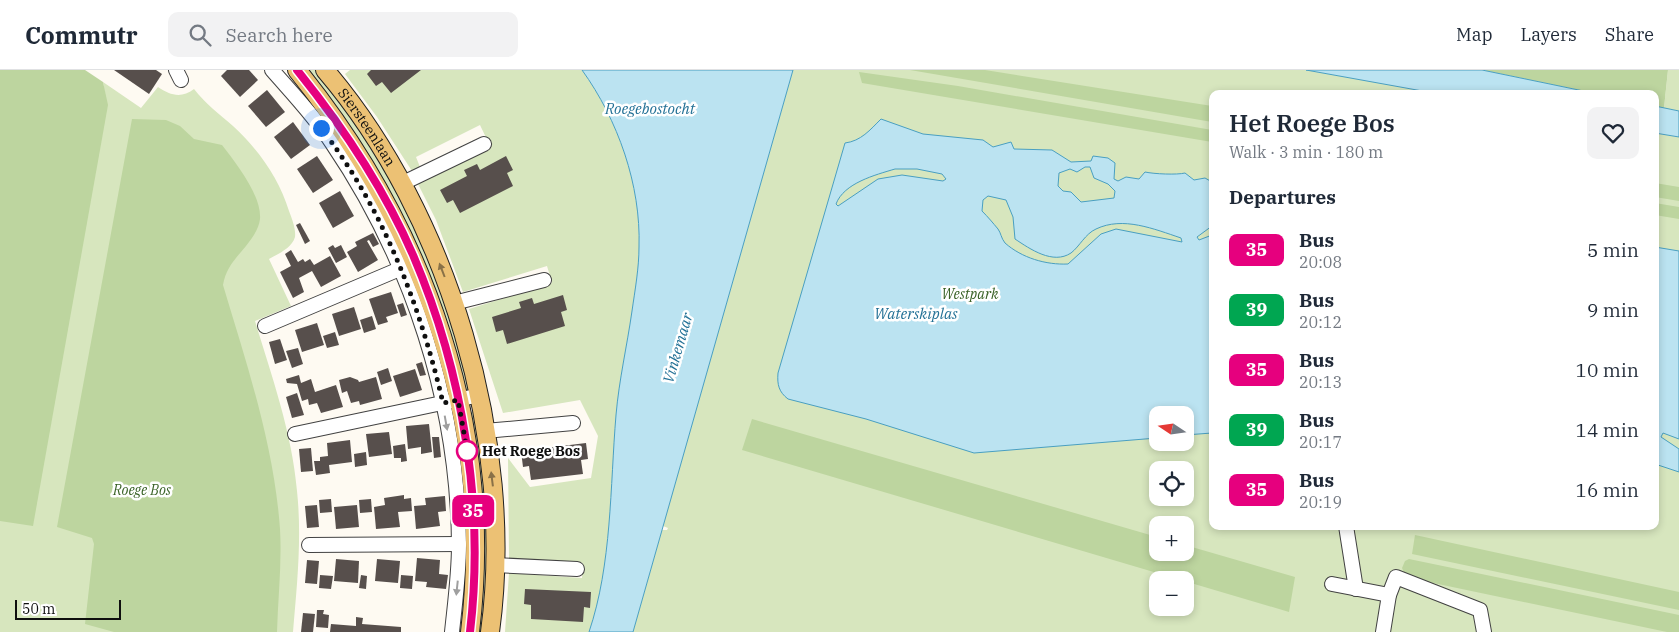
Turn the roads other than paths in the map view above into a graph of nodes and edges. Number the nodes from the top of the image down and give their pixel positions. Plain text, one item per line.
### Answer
1 (272, 70) edge
2 (297, 70) edge
3 (329, 71) edge
4 (484, 144) dead end
5 (401, 184) junction
6 (402, 268) junction
7 (544, 280) dead end
8 (454, 303) junction
9 (265, 326) dead end
10 (480, 395) junction
11 (450, 401) junction
12 (573, 423) dead end
13 (485, 431) junction
14 (295, 434) dead end
15 (1347, 530) edge
16 (459, 544) junction
17 (309, 545) dead end
18 (495, 565) junction
19 (577, 569) dead end
20 (1332, 584) dead end
21 (1356, 588) junction
22 (1389, 595) junction
23 (452, 632) edge
24 (470, 632) edge
25 (490, 632) edge
26 (1383, 632) edge
27 (1484, 632) edge

1 - 6 street, Siersteenlaan
2 - 11 main road, Siersteenlaan
3 - 5 main road, Siersteenlaan
4 - 5 street
8 -> 5 main road, Siersteenlaan
6 - 9 street
6 - 11 street, Siersteenlaan
7 - 8 street
8 - 10 main road, Siersteenlaan
10 - 11 street
10 - 13 main road, Siersteenlaan
11 - 14 street
11 -> 16 street, Siersteenlaan
11 - 24 main road, Siersteenlaan
12 - 13 street
18 -> 13 main road, Siersteenlaan
15 - 21 street
16 - 17 street
16 -> 23 street, Siersteenlaan
18 - 19 street
18 - 25 main road, Siersteenlaan
20 - 21 street
21 - 22 street
22 - 26 street
22 - 27 street

